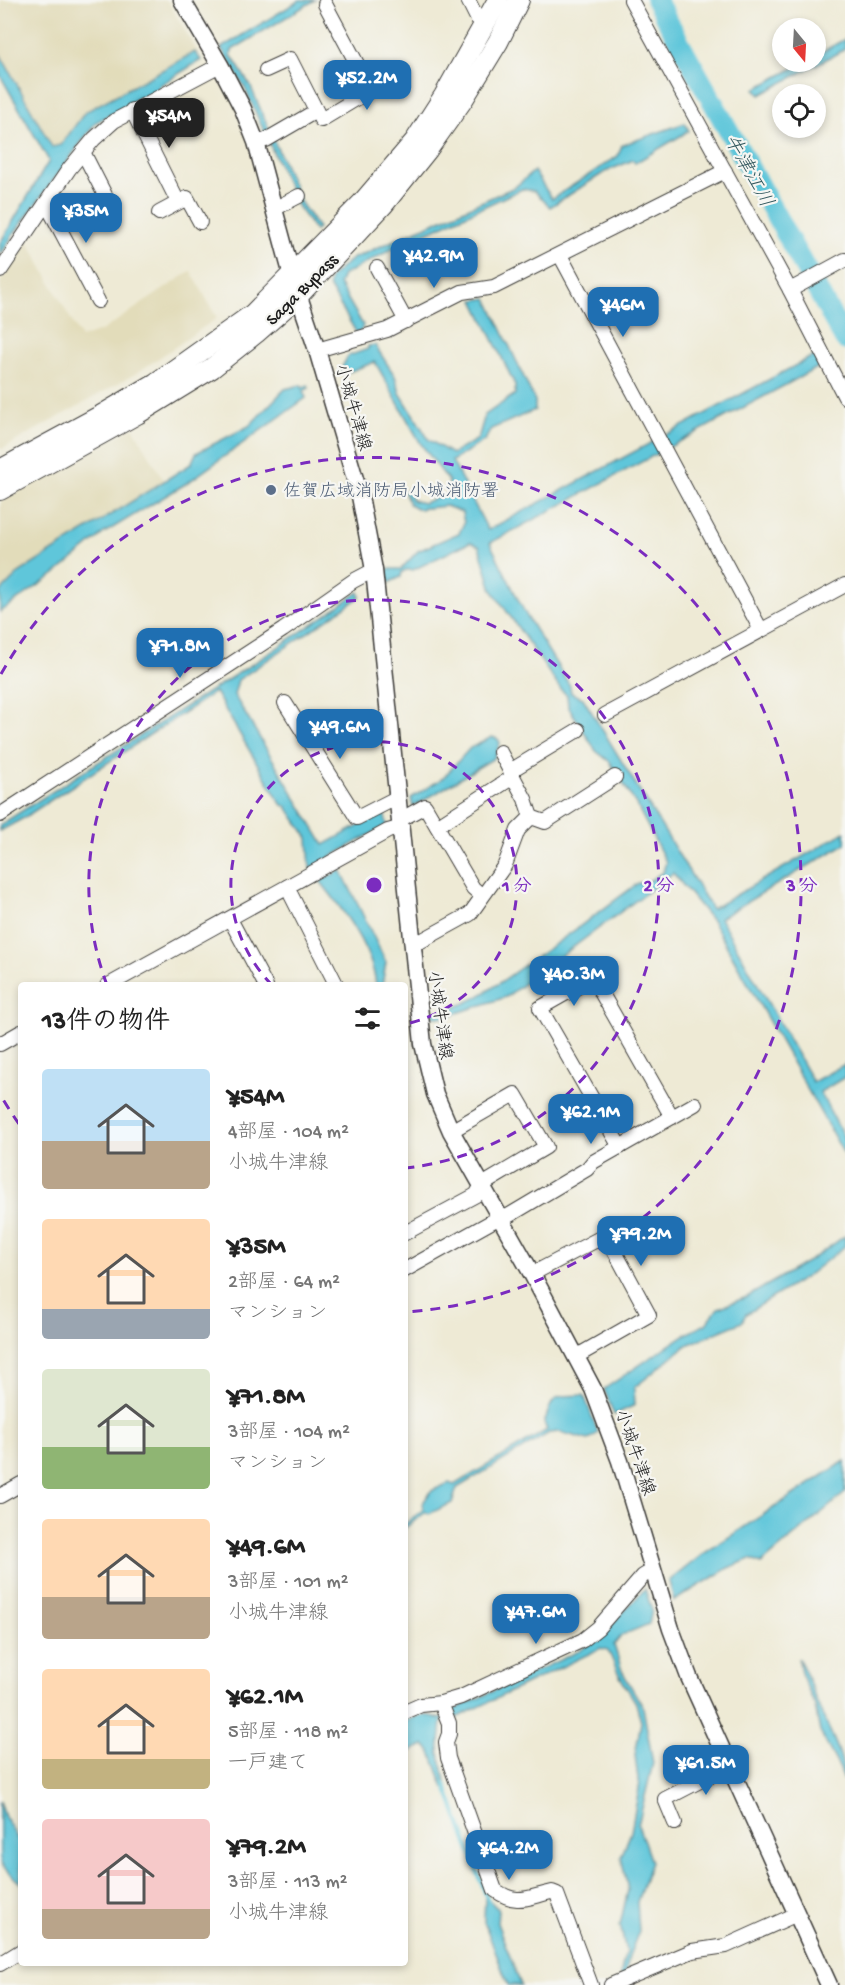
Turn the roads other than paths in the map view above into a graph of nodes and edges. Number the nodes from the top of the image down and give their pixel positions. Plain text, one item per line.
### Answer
1 (182, 0) edge
2 (468, 0) edge
3 (498, 0) edge
4 (519, 0) edge
5 (631, 0) edge
6 (325, 4) dead end
7 (485, 24) junction
8 (220, 65) junction
9 (266, 70) dead end
10 (132, 110) junction
11 (316, 111) junction
12 (265, 139) junction
13 (83, 152) junction
14 (725, 171) junction
15 (295, 198) dead end
16 (178, 202) junction
17 (46, 203) junction
18 (109, 203) dead end
19 (274, 209) junction
20 (159, 213) dead end
21 (200, 222) dead end
22 (561, 255) junction
23 (843, 261) edge
24 (377, 268) dead end
25 (0, 272) edge
26 (292, 276) junction
27 (790, 290) junction
28 (298, 296) junction
29 (98, 301) dead end
30 (406, 321) junction
31 (317, 350) junction
32 (845, 397) edge
33 (0, 470) edge
34 (0, 490) edge
35 (374, 570) junction
36 (845, 585) edge
37 (761, 630) junction
38 (285, 703) dead end
39 (605, 715) dead end
40 (578, 730) dead end
41 (500, 752) dead end
42 (512, 774) junction
43 (615, 777) dead end
44 (398, 797) junction
45 (0, 815) edge
46 (531, 817) junction
47 (401, 822) junction
48 (437, 826) junction
49 (286, 887) junction
50 (482, 896) junction
51 (230, 918) junction
52 (413, 942) junction
53 (114, 982) edge
54 (264, 982) edge
55 (335, 982) edge
56 (18, 1034) edge
57 (0, 1044) edge
58 (695, 1104) dead end
59 (672, 1117) junction
60 (451, 1131) junction
61 (620, 1147) junction
62 (482, 1185) junction
63 (500, 1217) junction
64 (408, 1231) edge
65 (408, 1268) edge
66 (532, 1274) junction
67 (577, 1356) junction
68 (18, 1486) edge
69 (0, 1496) edge
70 (653, 1570) junction
71 (408, 1711) edge
72 (445, 1712) junction
73 (729, 1766) junction
74 (675, 1823) dead end
75 (797, 1914) junction
76 (18, 1953) edge
77 (0, 1964) edge
78 (619, 1982) edge
79 (591, 1985) edge
80 (829, 1985) edge

1 - 8 main road, 小城牛津線
2 - 7 street
3 - 7 highway, Saga Bypass
4 - 28 highway, Saga Bypass
5 - 14 street
6 - 11 street
7 - 26 highway, Saga Bypass
8 - 10 street
8 - 12 main road, 小城牛津線
9 - 11 street
10 - 13 street
10 - 16 street
11 - 12 street
12 - 19 main road, 小城牛津線
13 - 17 street
13 - 18 street
14 - 22 street
14 - 27 street
15 - 19 street
16 - 20 street
16 - 21 street
17 - 25 street
17 - 29 street
19 - 26 main road, 小城牛津線
22 - 30 street
22 - 37 street
23 - 27 street
24 - 30 street
26 - 28 main road, 小城牛津線
26 - 33 highway, Saga Bypass
27 - 32 street
28 - 31 main road, 小城牛津線
28 - 34 highway, Saga Bypass
30 - 31 street
31 - 35 main road, 小城牛津線
35 - 44 main road, 小城牛津線
35 - 45 street
36 - 37 street
37 - 39 street
38 - 44 street
40 - 42 street
41 - 42 street
42 - 46 street
42 - 48 street
43 - 46 street
44 - 47 main road, 小城牛津線
46 - 50 street
47 - 48 street
47 - 49 street
47 - 52 main road, 小城牛津線
48 - 50 street
49 - 51 street
49 - 55 street
50 - 52 street
51 - 53 street
51 - 54 street
52 - 60 main road, 小城牛津線
56 - 57 street
58 - 59 street
59 - 61 street
59 - 61 street
60 - 62 main road, 小城牛津線
60 - 62 street
61 - 63 street
62 - 63 main road, 小城牛津線
62 - 64 street
63 - 65 street
63 - 66 main road, 小城牛津線
66 - 67 main road, 小城牛津線
66 - 67 street
67 - 70 main road, 小城牛津線
68 - 69 street
70 - 72 street
70 - 73 main road, 小城牛津線
71 - 72 street
72 - 79 street
73 - 74 street
73 - 75 main road, 小城牛津線
75 - 78 street
75 - 80 main road, 小城牛津線
76 - 77 street

